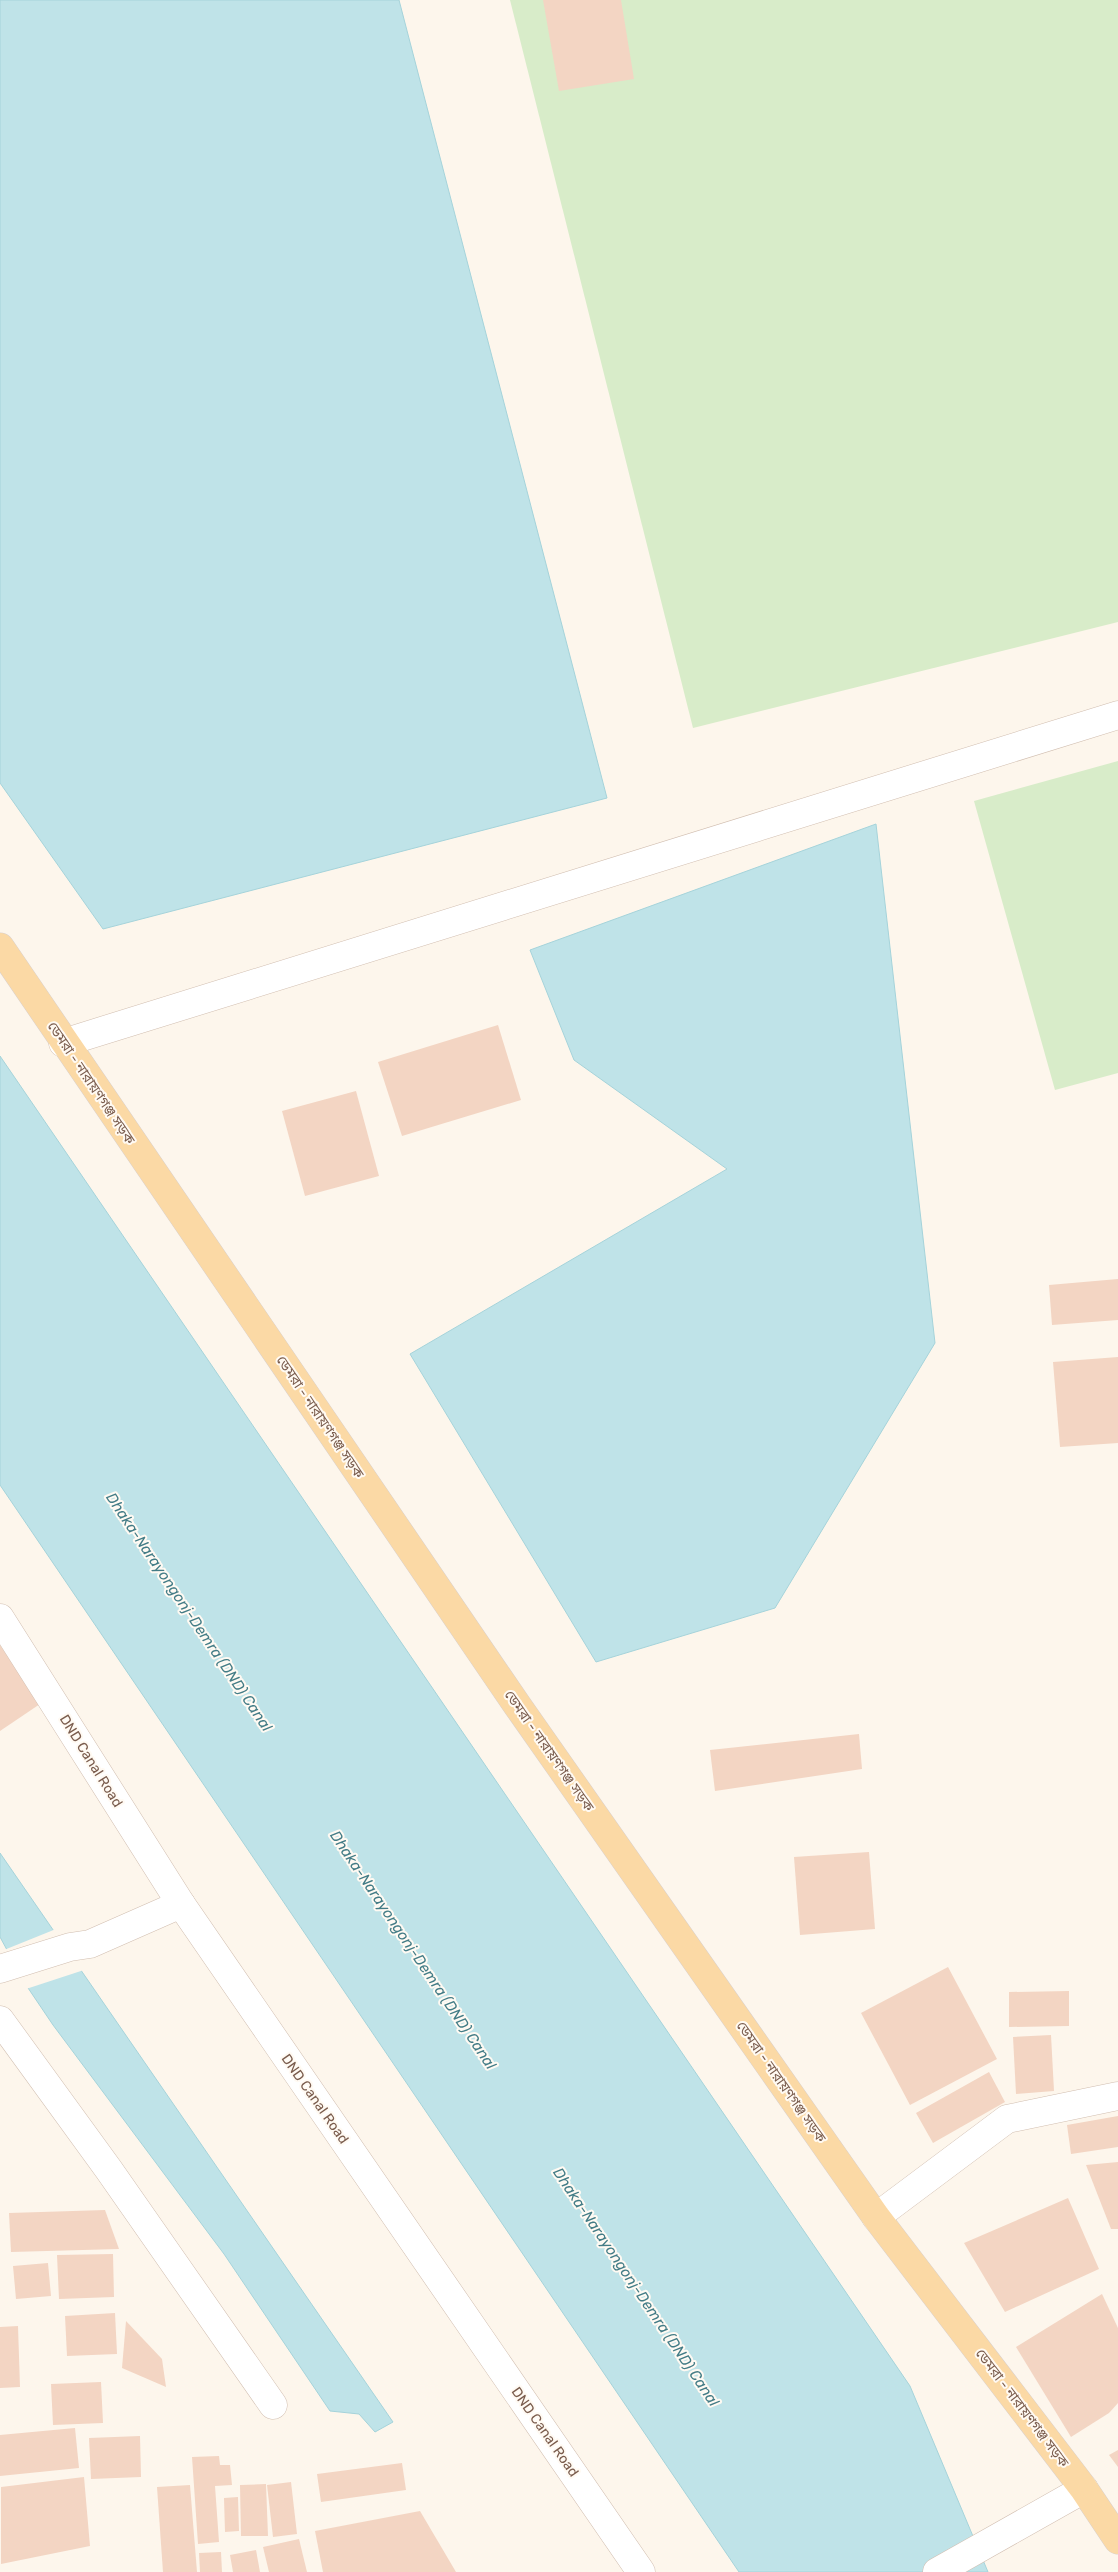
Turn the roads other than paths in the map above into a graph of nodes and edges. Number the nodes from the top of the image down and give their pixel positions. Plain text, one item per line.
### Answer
1 (1118, 716) edge
2 (0, 947) edge
3 (63, 1043) junction
4 (0, 1618) edge
5 (181, 1904) junction
6 (4, 1969) edge
7 (0, 2020) edge
8 (1118, 2096) edge
9 (876, 2217) junction
10 (273, 2405) dead end
11 (1084, 2489) junction
12 (1118, 2540) edge
13 (641, 2572) edge
14 (937, 2572) edge

1 - 3 street
2 - 3 main road, ডেমরা - নারায়ণগঞ্জ সড়ক
3 - 9 main road, ডেমরা - নারায়ণগঞ্জ সড়ক
4 - 5 street, DND Canal Road
5 - 6 street
5 - 13 street, DND Canal Road
7 - 10 street
8 - 9 street
9 - 11 main road, ডেমরা - নারায়ণগঞ্জ সড়ক
11 - 12 main road, ডেমরা - নারায়ণগঞ্জ সড়ক
11 - 14 street

